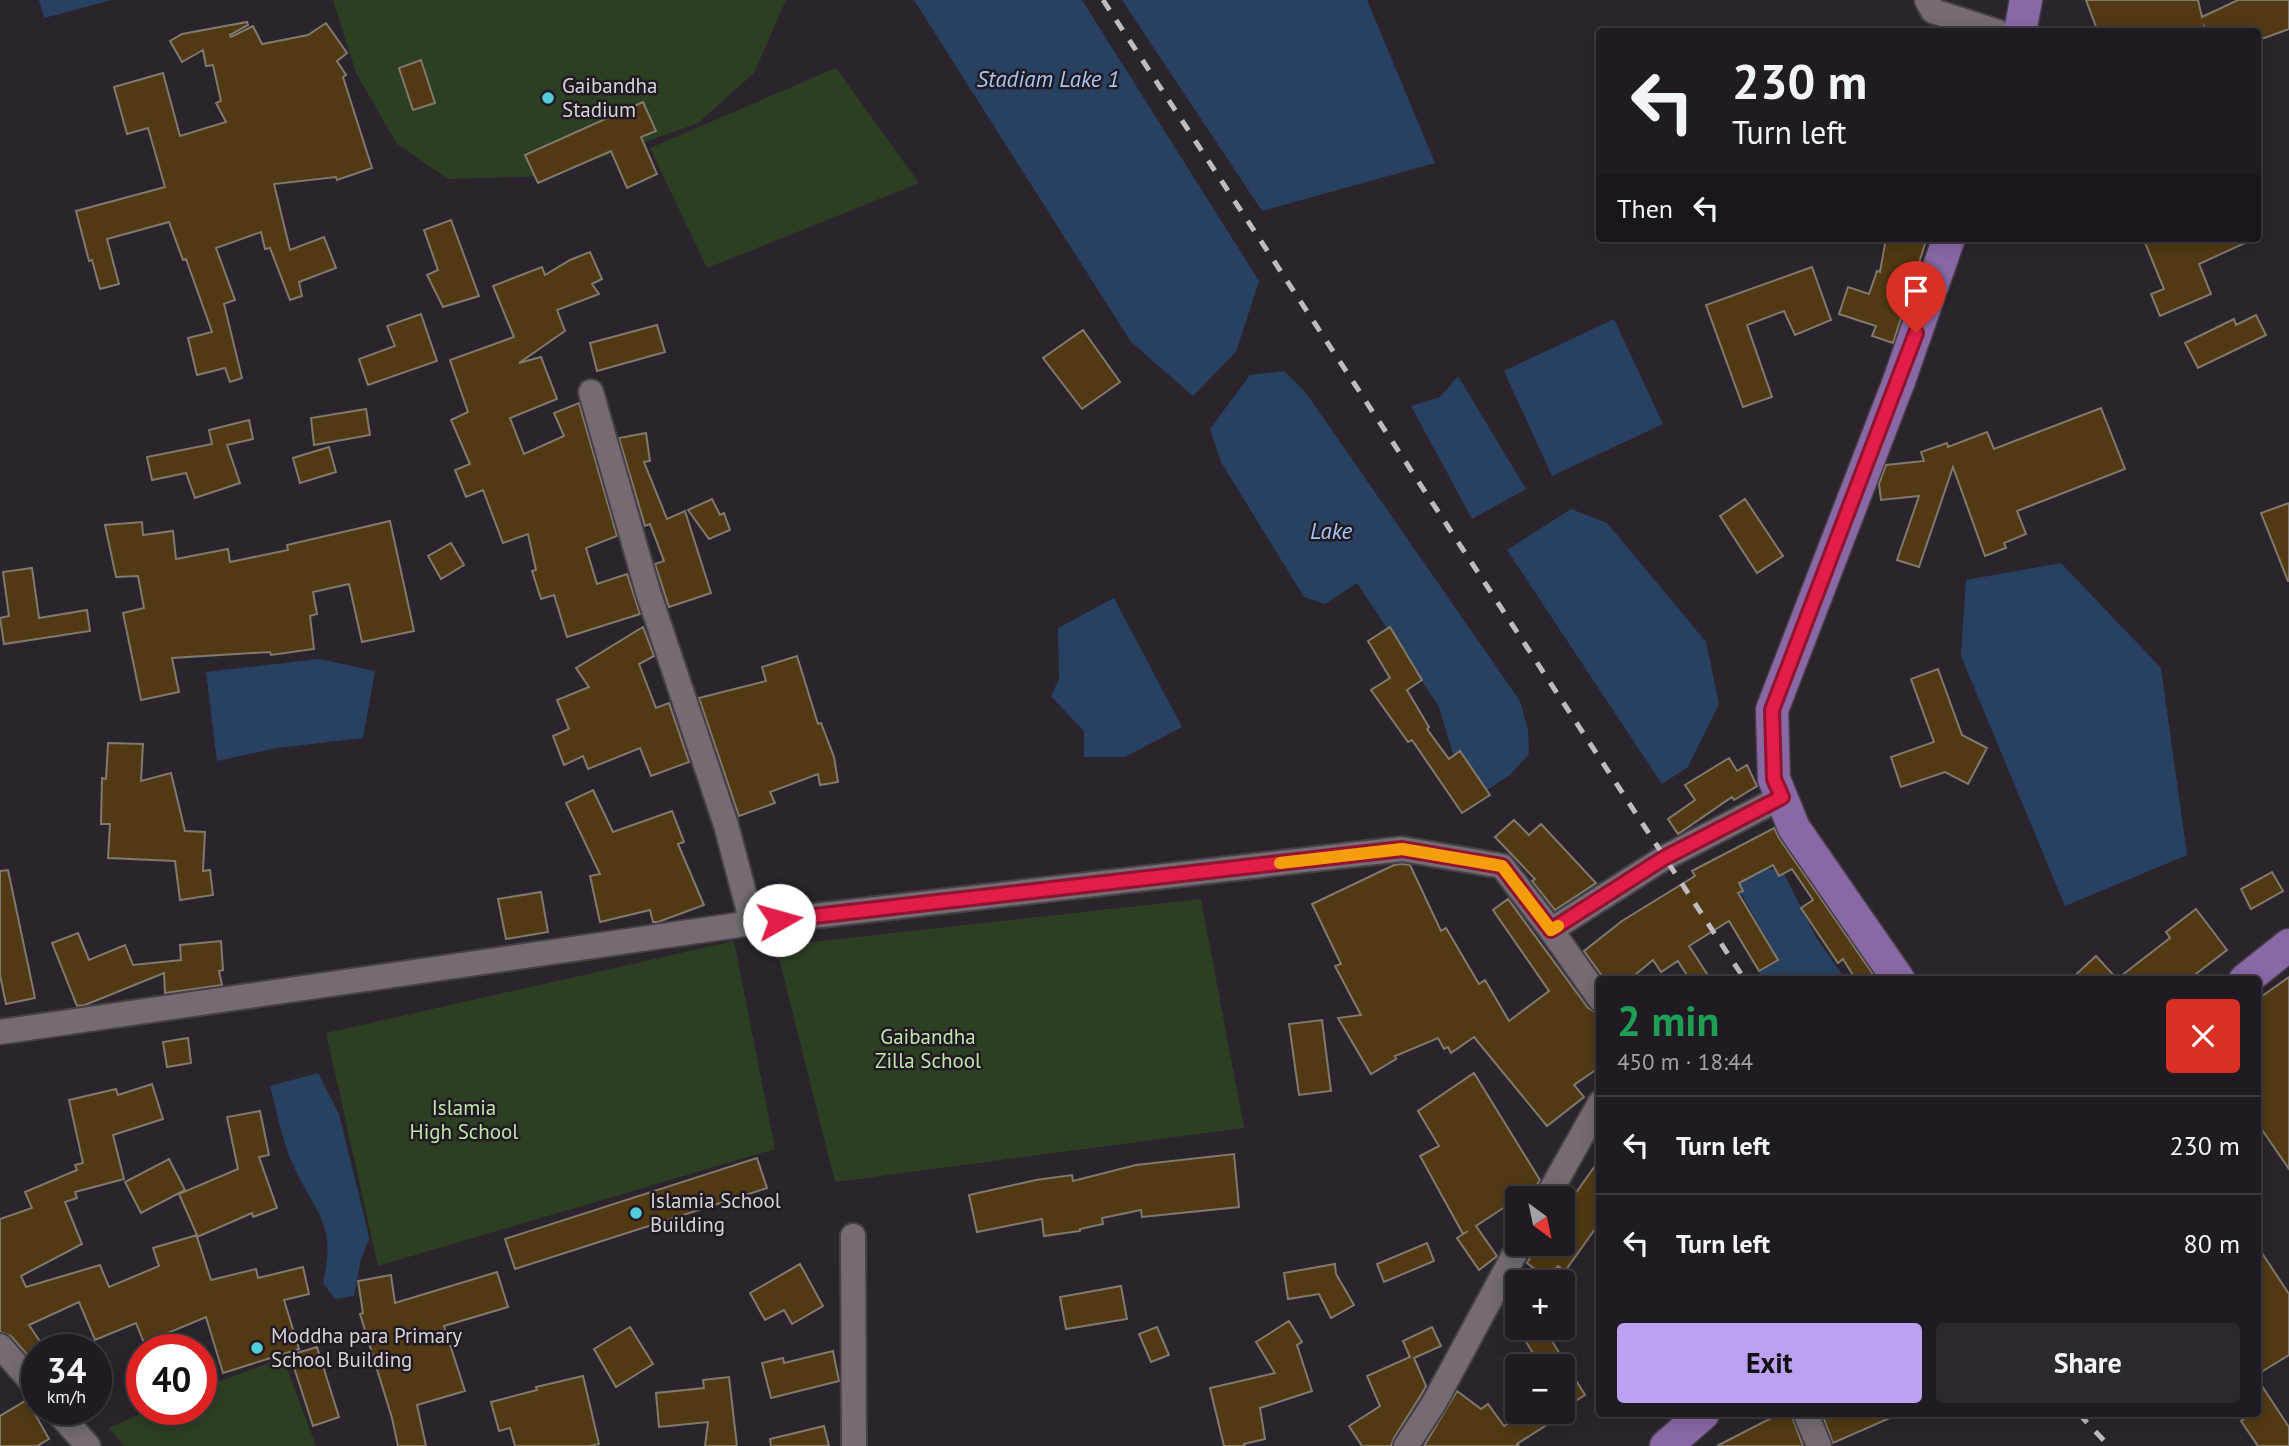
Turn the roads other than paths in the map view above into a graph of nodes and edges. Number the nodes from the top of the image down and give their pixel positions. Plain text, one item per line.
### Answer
1 (1927, 0) edge
2 (2026, 0) edge
3 (1986, 28) edge
4 (2021, 28) edge
5 (1948, 242) edge
6 (591, 392) dead end
7 (1782, 797) junction
8 (752, 923) junction
9 (1551, 930) junction
10 (2289, 945) edge
11 (1896, 976) edge
12 (2250, 976) edge
13 (1596, 993) edge
14 (0, 1032) edge
15 (1596, 1110) edge
16 (1553, 1186) edge
17 (853, 1236) dead end
18 (1514, 1256) edge
19 (0, 1346) edge
20 (21, 1370) edge
21 (1700, 1417) edge
22 (1807, 1417) edge
23 (69, 1425) edge
24 (88, 1446) edge
25 (854, 1446) edge
26 (1406, 1446) edge
27 (1666, 1446) edge
28 (1819, 1446) edge

1 - 3 street
2 - 4 main road
5 - 7 main road
6 - 8 street
7 - 9 street
7 - 11 main road
8 - 9 street
8 - 14 street
9 - 13 street
10 - 12 main road
15 - 16 street
17 - 25 street
18 - 26 street
19 - 20 street
21 - 27 main road
22 - 28 street
23 - 24 street

